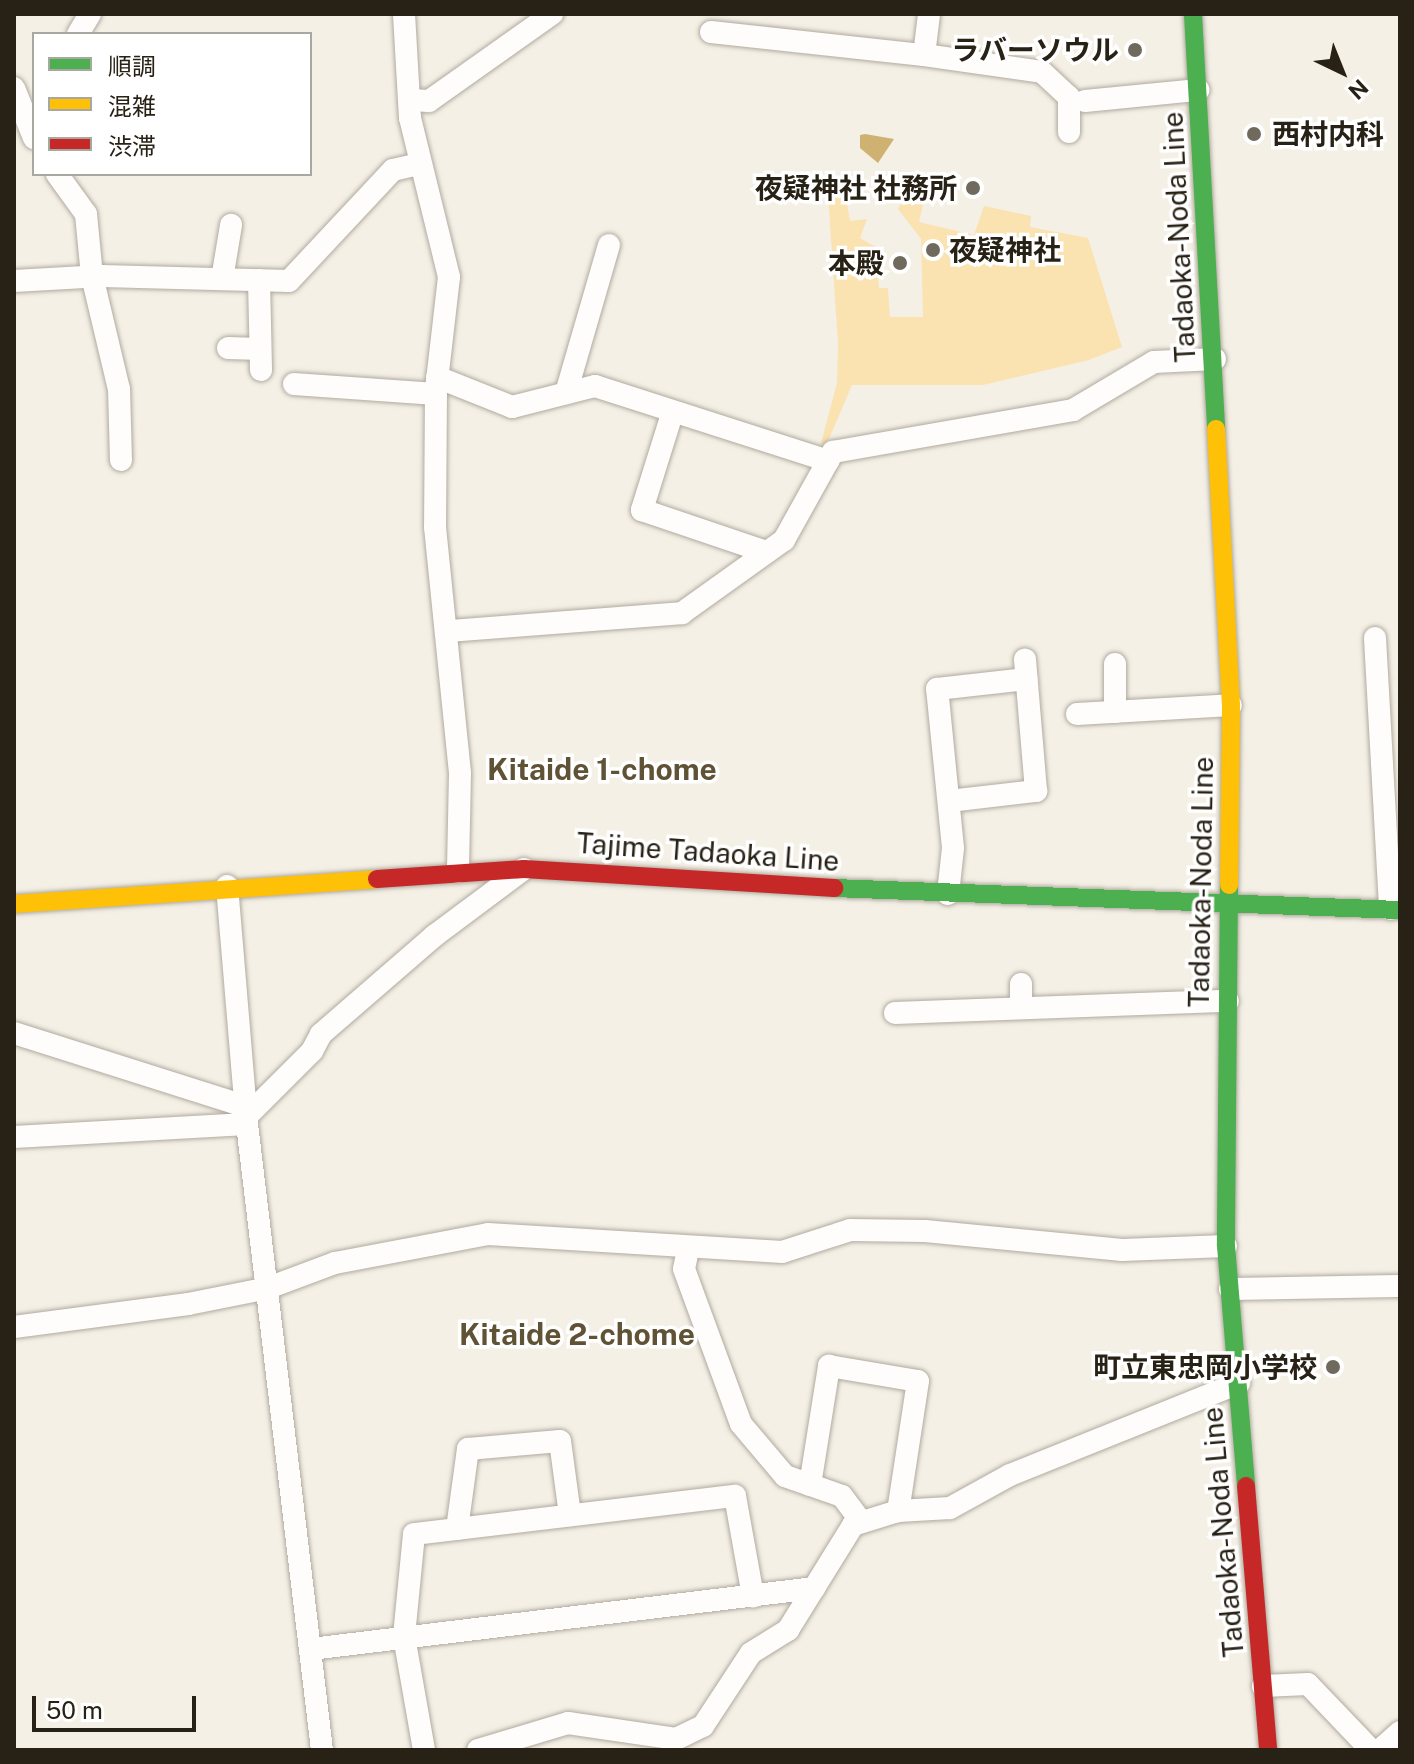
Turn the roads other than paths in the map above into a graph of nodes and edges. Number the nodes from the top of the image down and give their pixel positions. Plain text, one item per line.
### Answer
1 (90, 14) edge
2 (404, 14) edge
3 (552, 14) edge
4 (929, 14) edge
5 (1193, 14) edge
6 (770, 24) edge
7 (79, 32) edge
8 (711, 32) dead end
9 (924, 55) junction
10 (14, 90) edge
11 (1198, 90) junction
12 (410, 100) junction
13 (1085, 101) dead end
14 (1069, 132) dead end
15 (32, 133) edge
16 (418, 164) junction
17 (58, 176) edge
18 (231, 225) dead end
19 (609, 245) dead end
20 (92, 276) junction
21 (222, 279) junction
22 (259, 280) junction
23 (14, 281) edge
24 (228, 348) dead end
25 (1215, 359) junction
26 (294, 384) dead end
27 (437, 386) junction
28 (566, 393) junction
29 (672, 414) junction
30 (121, 460) dead end
31 (828, 461) junction
32 (766, 552) junction
33 (449, 631) junction
34 (1375, 638) dead end
35 (1115, 664) dead end
36 (1231, 705) junction
37 (1115, 712) junction
38 (1077, 714) dead end
39 (1390, 747) edge
40 (949, 801) junction
41 (524, 869) junction
42 (458, 872) junction
43 (227, 886) junction
44 (948, 894) junction
45 (1229, 901) junction
46 (14, 904) edge
47 (1395, 909) edge
48 (1228, 1001) junction
49 (895, 1013) dead end
50 (14, 1033) edge
51 (247, 1115) junction
52 (14, 1137) edge
53 (1226, 1246) junction
54 (688, 1250) junction
55 (1400, 1286) edge
56 (268, 1288) junction
57 (1230, 1289) junction
58 (14, 1327) edge
59 (1239, 1383) junction
60 (810, 1485) junction
61 (898, 1511) junction
62 (570, 1515) junction
63 (861, 1521) junction
64 (457, 1529) junction
65 (814, 1588) junction
66 (753, 1596) junction
67 (404, 1636) junction
68 (311, 1649) junction
69 (1263, 1686) junction
70 (1344, 1723) junction
71 (1400, 1732) edge
72 (322, 1750) edge
73 (424, 1750) edge
74 (478, 1750) edge
75 (1268, 1750) edge
76 (1346, 1750) edge
77 (1371, 1750) edge
78 (1380, 1750) edge

1 - 7 street
2 - 12 street
3 - 12 street
4 - 9 street
5 - 11 street, Tadaoka-Noda Line
6 - 8 street
6 - 9 street
9 - 14 street
10 - 15 street
11 - 13 street
11 - 25 street, Tadaoka-Noda Line
12 - 16 street
16 - 22 street
16 - 27 street
17 - 20 street
18 - 21 street
19 - 28 street
20 - 21 street
20 - 23 street
20 - 30 street
21 - 22 street
22 - 24 street
25 - 31 street
25 - 36 street, Tadaoka-Noda Line
26 - 27 street
27 - 28 street
27 - 33 street
28 - 29 street
29 - 31 street
29 - 32 street
31 - 32 street
32 - 33 street
33 - 42 street
34 - 39 street
35 - 37 street
36 - 37 street
36 - 45 street, Tadaoka-Noda Line
37 - 38 street
39 - 47 street
40 - 40 street
40 - 44 street
41 - 42 street, Tajime Tadaoka Line
41 - 44 street, Tajime Tadaoka Line
41 - 51 street
42 - 43 street, Tajime Tadaoka Line
43 - 46 street, Tajime Tadaoka Line
43 - 51 street
44 - 45 street, Tajime Tadaoka Line
45 - 47 street, Tajime Tadaoka Line
45 - 48 street, Tadaoka-Noda Line
48 - 49 street
48 - 53 street, Tadaoka-Noda Line
50 - 51 street
51 - 52 street
51 - 56 street
53 - 54 street
53 - 57 street, Tadaoka-Noda Line
54 - 56 street
54 - 60 street
55 - 57 street
56 - 58 street
56 - 68 street
57 - 59 street, Tadaoka-Noda Line
59 - 61 street
59 - 69 street, Tadaoka-Noda Line
60 - 61 street
60 - 63 street
61 - 63 street
62 - 64 street
62 - 64 street
62 - 66 street
63 - 65 street
64 - 67 street
65 - 66 street
65 - 74 street
66 - 67 street
67 - 68 street
67 - 73 street
68 - 72 street
69 - 70 street
69 - 75 street, Tadaoka-Noda Line
70 - 76 street
70 - 77 street
71 - 78 street

